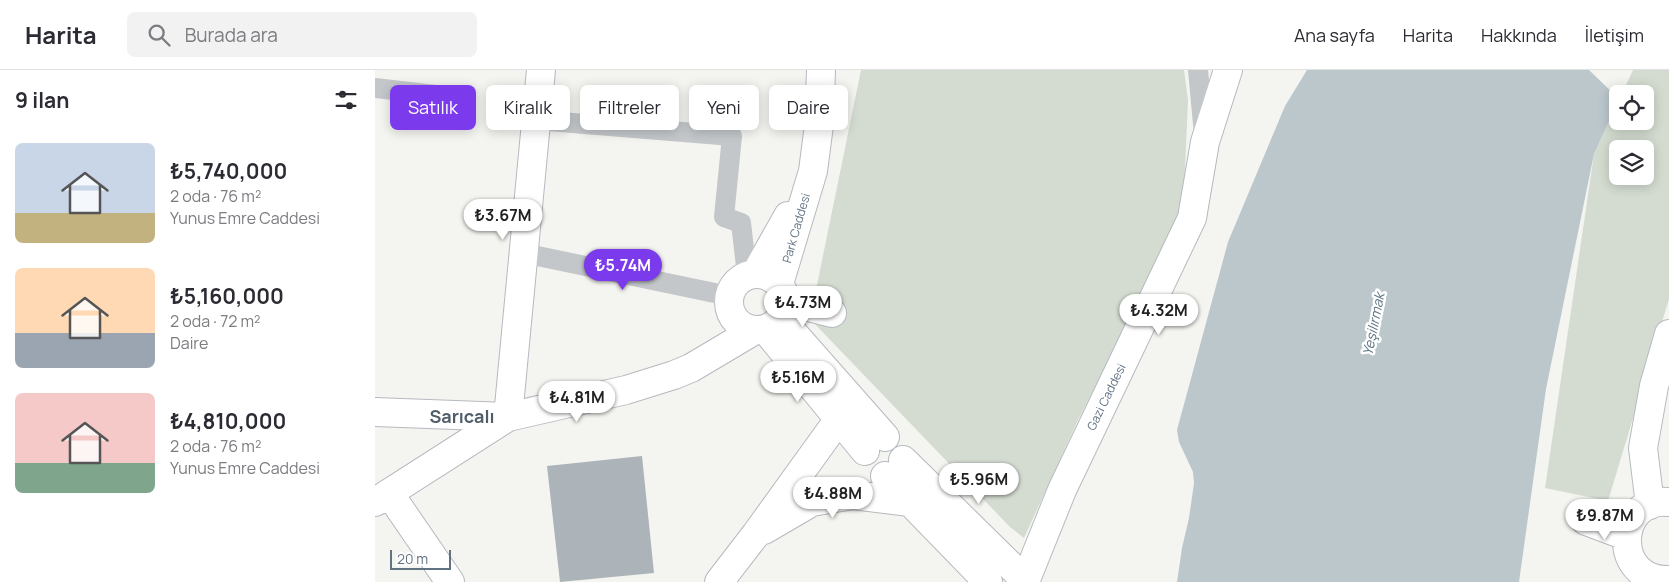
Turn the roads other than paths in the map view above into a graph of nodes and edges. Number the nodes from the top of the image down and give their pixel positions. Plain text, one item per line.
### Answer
1 (541, 70) edge
2 (821, 70) edge
3 (1197, 70) edge
4 (1222, 78) edge
5 (540, 85) edge
6 (375, 88) edge
7 (390, 90) edge
8 (570, 123) edge
9 (535, 130) edge
10 (1205, 142) junction
11 (523, 253) junction
12 (729, 296) junction
13 (767, 301) junction
14 (832, 313) dead end
15 (1669, 334) edge
16 (375, 412) edge
17 (508, 417) junction
18 (839, 419) junction
19 (875, 444) junction
20 (894, 468) junction
21 (382, 498) edge
22 (910, 502) junction
23 (1659, 504) edge
24 (1586, 521) dead end
25 (757, 534) junction
26 (1626, 536) junction
27 (1025, 581) edge
28 (1664, 581) edge
29 (450, 582) edge
30 (719, 582) edge
31 (987, 582) edge

1 - 5 main road
2 - 13 main road, Park Caddesi
3 - 10 street
4 - 10 main road, Gazi Caddesi
6 - 7 street
8 - 13 street
9 - 11 main road
10 - 27 main road, Gazi Caddesi
11 - 12 street
11 - 17 main road
12 - 13 main road
12 - 13 main road
13 - 14 main road
13 - 17 main road
13 - 18 main road
13 - 19 main road
15 - 23 main road
16 - 17 main road
17 - 21 main road
18 - 19 main road
18 - 25 main road
19 - 20 main road
20 - 22 main road
20 - 27 main road
21 - 29 main road
22 - 25 main road
22 - 31 main road
23 - 26 main road
24 - 26 main road
25 - 30 main road
26 - 28 main road

